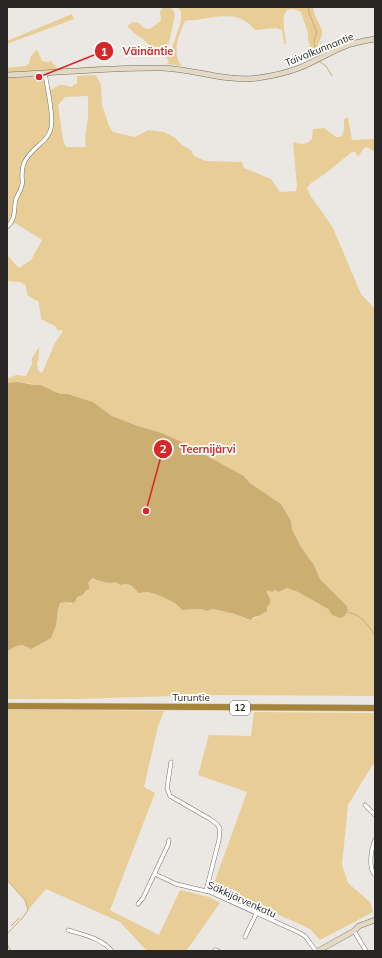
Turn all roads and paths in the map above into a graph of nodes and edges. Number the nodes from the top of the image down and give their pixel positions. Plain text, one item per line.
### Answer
1 (375, 39) edge
2 (45, 73) junction
3 (7, 75) edge
4 (7, 227) edge
5 (7, 706) edge
6 (375, 708) edge
7 (171, 762) dead end
8 (365, 805) dead end
9 (375, 814) edge
10 (169, 840) dead end
11 (375, 840) edge
12 (155, 874) junction
13 (375, 876) edge
14 (206, 890) junction
15 (138, 904) dead end
16 (256, 914) junction
17 (375, 920) edge
18 (68, 930) dead end
19 (354, 931) junction
20 (245, 937) dead end
21 (112, 951) edge
22 (317, 951) edge
23 (366, 951) edge

1 - 2 street, Taivalkunnantie
2 - 3 street, Taivalkunnantie
2 - 4 street
5 - 6 highway, Turuntie / 12
7 - 14 street
8 - 9 street
10 - 12 street
11 - 13 street
12 - 14 street, Säkkijärvenkatu
12 - 15 street
14 - 16 street, Säkkijärvenkatu
16 - 20 street
16 - 22 street, Säkkijärvenkatu
17 - 19 street
18 - 21 street
19 - 22 street
19 - 23 street

